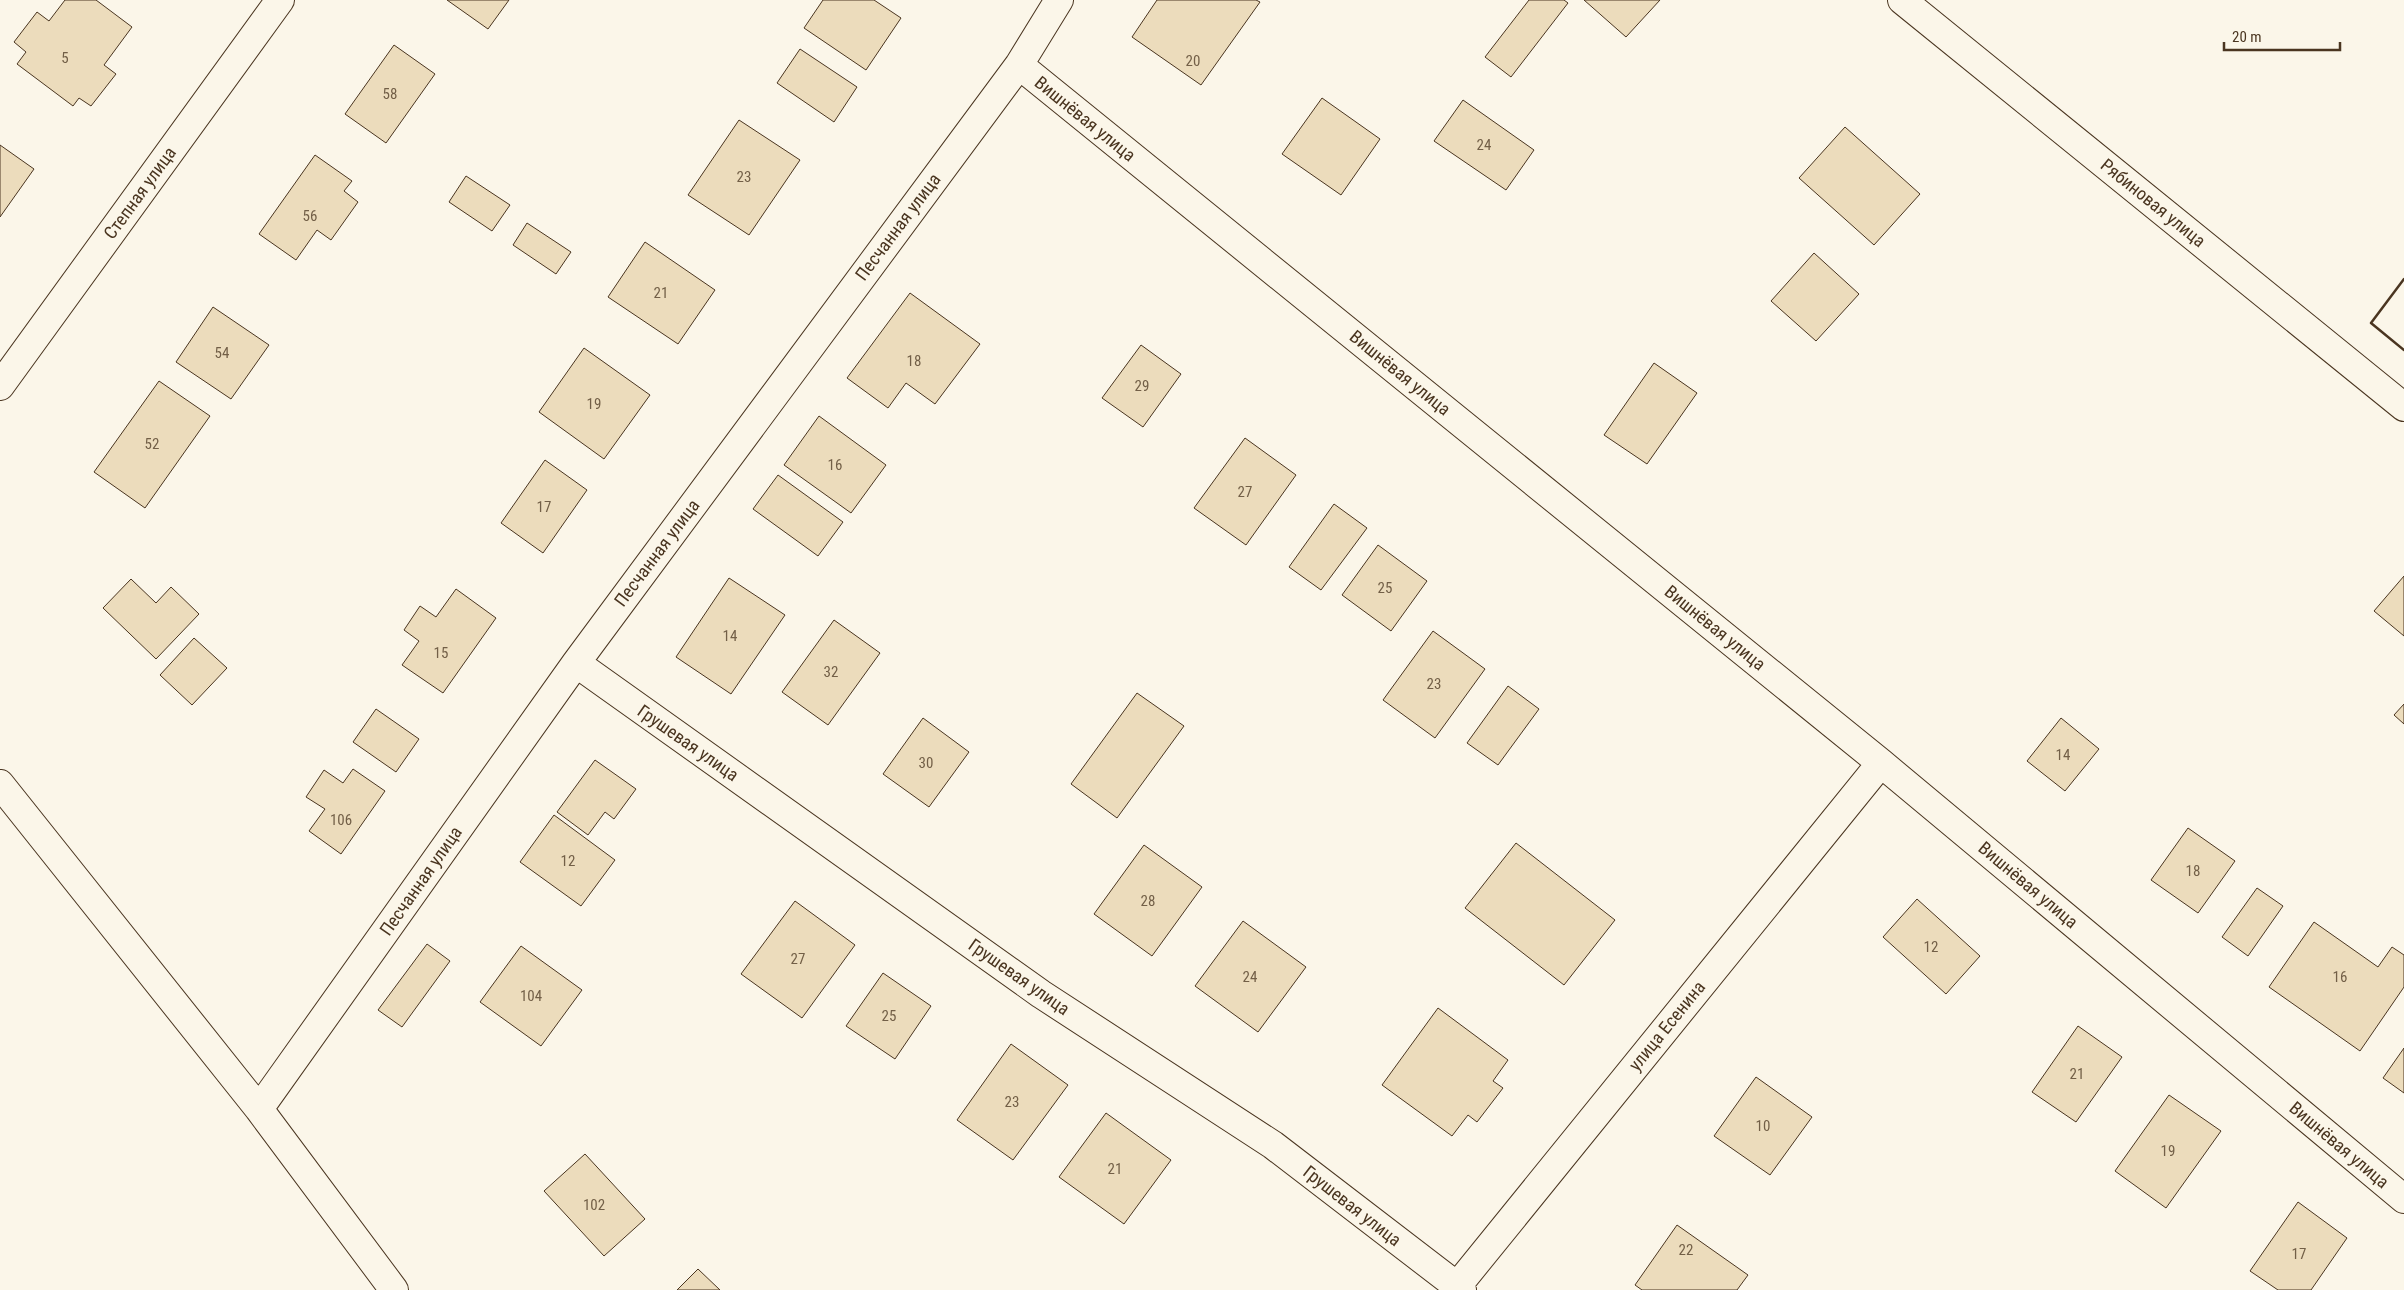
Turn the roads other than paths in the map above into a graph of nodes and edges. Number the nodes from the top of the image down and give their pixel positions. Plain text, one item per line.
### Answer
1 (280, 0) edge
2 (1059, 0) edge
3 (1902, 0) edge
4 (1019, 65) junction
5 (0, 386) edge
6 (2404, 407) edge
7 (576, 663) junction
8 (1881, 763) junction
9 (0, 784) edge
10 (259, 1109) junction
11 (2404, 1199) edge
12 (1457, 1289) edge
13 (394, 1290) edge

1 - 5 street, Степная улица
2 - 4 street, Песчанная улица
3 - 6 street, Рябиновая улица
4 - 7 street, Песчанная улица
4 - 8 street, Вишнёвая улица
7 - 10 street, Песчанная улица
7 - 12 street, Грушевая улица
8 - 11 street, Вишнёвая улица
8 - 12 street, улица Есенина
9 - 10 street
10 - 13 street

